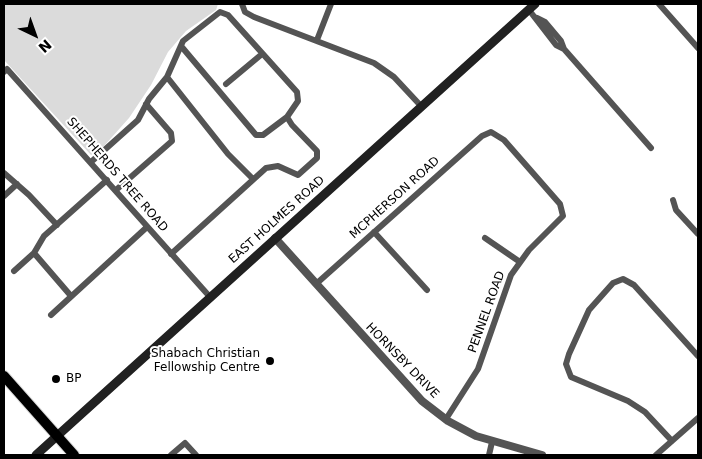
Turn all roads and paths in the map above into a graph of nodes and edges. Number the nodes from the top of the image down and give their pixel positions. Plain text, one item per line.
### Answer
1 (331, 4) edge
2 (659, 4) edge
3 (242, 6) edge
4 (532, 7) edge
5 (317, 40) junction
6 (181, 46) junction
7 (698, 48) edge
8 (262, 54) junction
9 (5, 70) edge
10 (168, 77) junction
11 (226, 84) dead end
12 (146, 104) junction
13 (421, 106) junction
14 (287, 117) junction
15 (491, 132) joint
16 (651, 148) dead end
17 (91, 162) junction
18 (4, 173) edge
19 (253, 179) junction
20 (107, 180) junction
21 (17, 184) junction
22 (116, 190) junction
23 (4, 196) edge
24 (673, 200) dead end
25 (57, 225) junction
26 (147, 227) junction
27 (374, 232) junction
28 (698, 234) edge
29 (275, 238) junction
30 (485, 238) dead end
31 (34, 253) junction
32 (171, 254) junction
33 (520, 262) junction
34 (14, 271) dead end
35 (316, 284) junction
36 (427, 290) dead end
37 (71, 296) junction
38 (210, 297) junction
39 (51, 315) dead end
40 (698, 356) edge
41 (4, 376) edge
42 (698, 418) edge
43 (446, 419) junction
44 (58, 436) junction
45 (672, 441) junction
46 (492, 442) junction
47 (36, 455) edge
48 (74, 455) edge
49 (171, 455) edge
50 (196, 455) edge
51 (489, 455) edge
52 (542, 455) edge
53 (656, 455) edge

1 - 5 street
2 - 7 street
3 - 5 street
4 - 13 main road, EAST HOLMES ROAD
4 - 16 street
5 - 13 street
6 - 8 street
6 - 10 street
6 - 14 street
8 - 11 street
8 - 14 street
9 - 17 street, SHEPHERDS TREE ROAD
10 - 12 street
10 - 19 street
12 - 17 street
12 - 22 street
13 - 29 main road, EAST HOLMES ROAD
14 - 19 street
15 - 27 street, MCPHERSON ROAD
15 - 33 street, PENNEL ROAD
17 - 20 street, SHEPHERDS TREE ROAD
18 - 21 street
19 - 32 street
20 - 22 street, SHEPHERDS TREE ROAD
20 - 25 street
21 - 23 street
21 - 25 street
22 - 26 street, SHEPHERDS TREE ROAD
24 - 28 street
25 - 31 street
26 - 32 street, SHEPHERDS TREE ROAD
26 - 37 street
27 - 35 street, MCPHERSON ROAD
27 - 36 street
29 - 35 street, HORNSBY DRIVE
29 - 38 main road, EAST HOLMES ROAD
30 - 33 street
31 - 34 street
31 - 37 street
32 - 38 street, SHEPHERDS TREE ROAD
33 - 43 street, PENNEL ROAD
35 - 43 street, HORNSBY DRIVE
37 - 39 street
38 - 44 main road, EAST HOLMES ROAD
40 - 45 street
41 - 44 main road
42 - 45 street
43 - 46 street, HORNSBY DRIVE
44 - 47 main road, EAST HOLMES ROAD
44 - 48 main road
45 - 53 street
46 - 51 street
46 - 52 street, HORNSBY DRIVE
49 - 50 street

